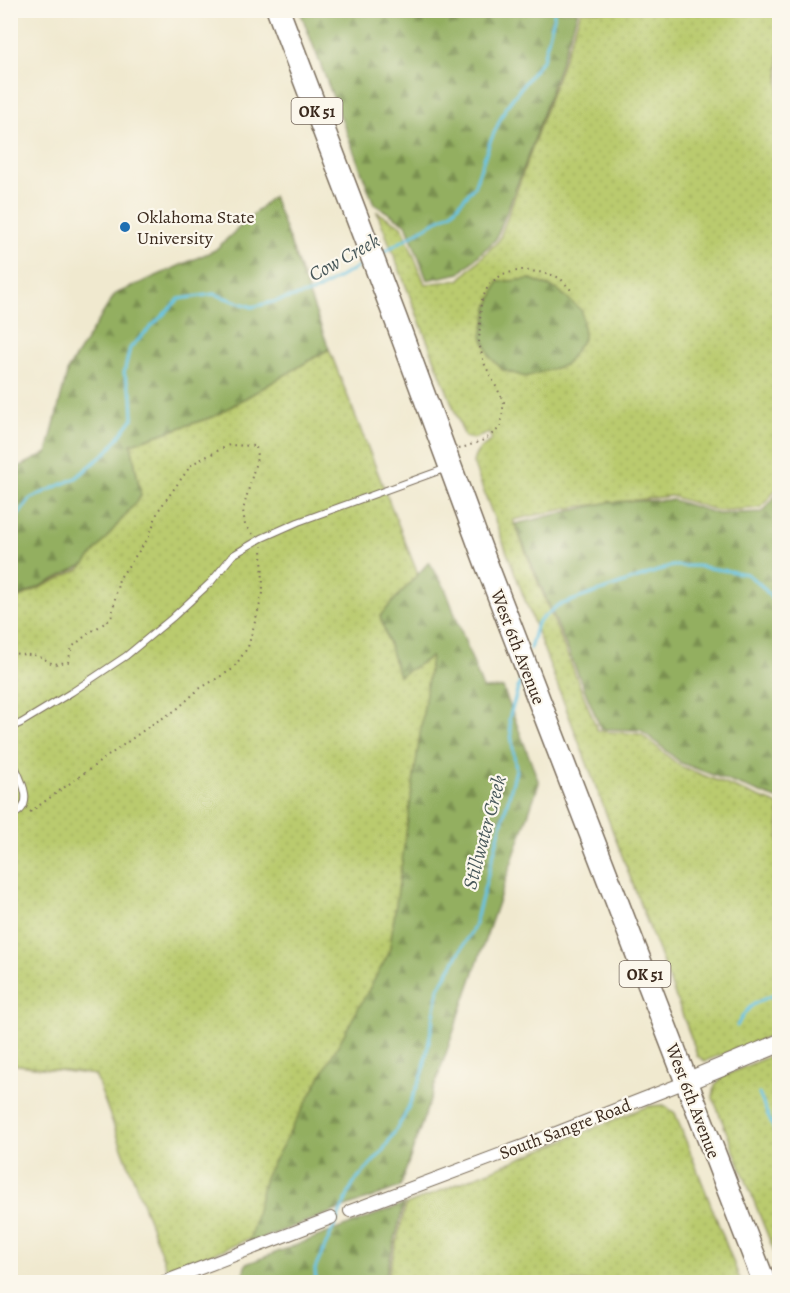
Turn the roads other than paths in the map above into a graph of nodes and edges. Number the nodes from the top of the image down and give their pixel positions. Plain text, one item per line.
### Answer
1 (278, 10) edge
2 (448, 460) junction
3 (10, 728) edge
4 (10, 756) edge
5 (10, 816) edge
6 (780, 1043) edge
7 (686, 1082) junction
8 (350, 1211) dead end
9 (331, 1218) dead end
10 (164, 1282) edge
11 (764, 1282) edge

1 - 2 highway, West 6th Avenue / OK 51
2 - 3 lane
2 - 7 highway, West 6th Avenue / OK 51
4 - 5 lane
6 - 7 street, South Sangre Road
7 - 8 street, South Sangre Road
7 - 11 highway, West 6th Avenue / OK 51
9 - 10 street

